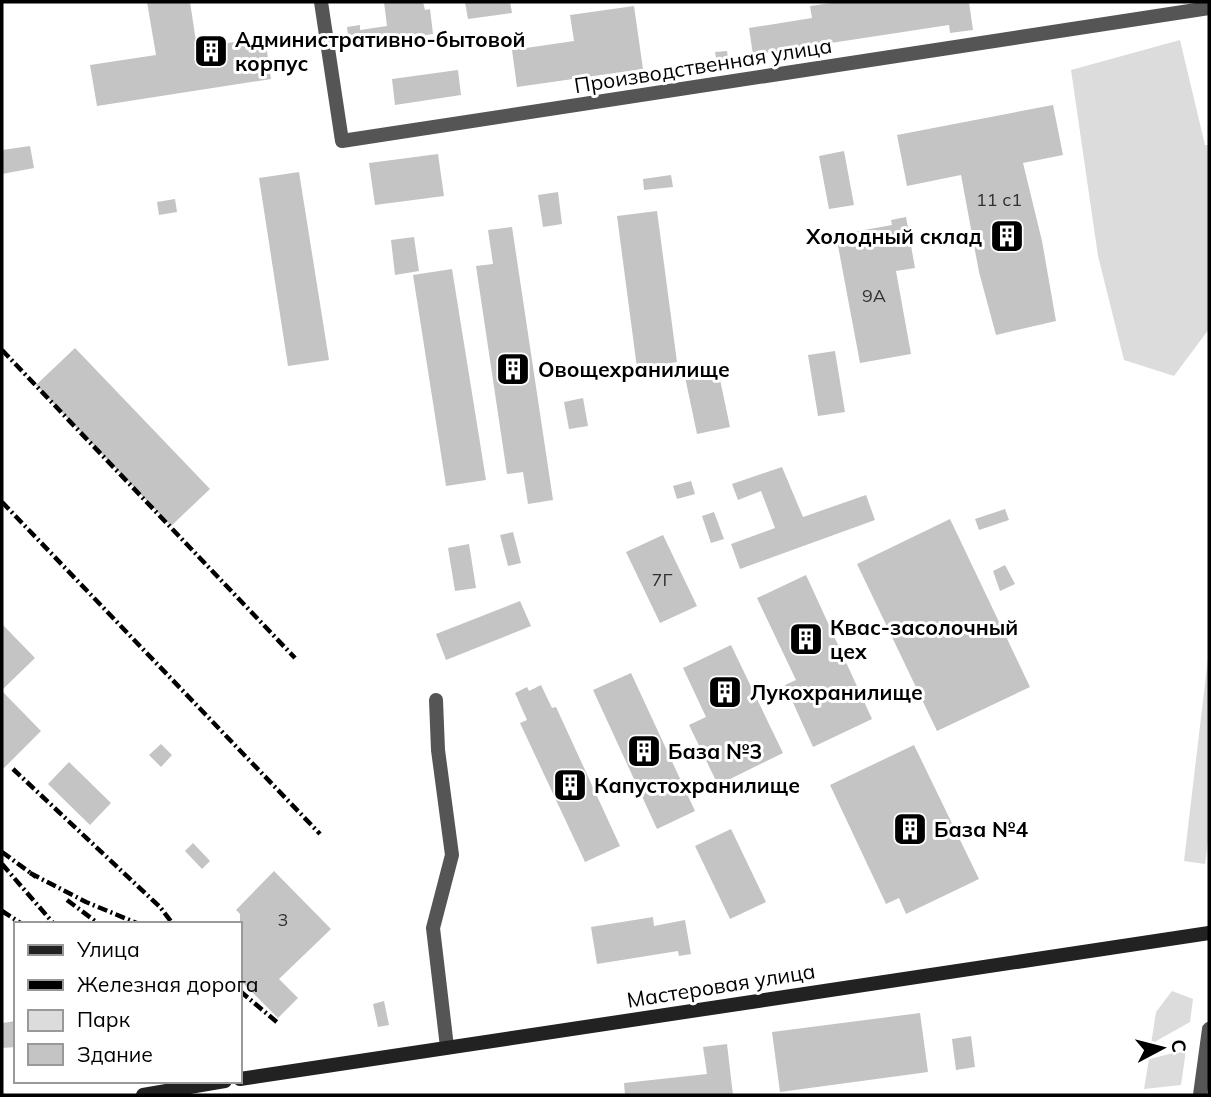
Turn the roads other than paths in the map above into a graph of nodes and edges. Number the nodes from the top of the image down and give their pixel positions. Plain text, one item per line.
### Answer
1 (321, 2) edge
2 (1182, 7) edge
3 (1209, 8) edge
4 (436, 700) dead end
5 (1209, 933) edge
6 (1209, 1029) edge
7 (447, 1047) junction
8 (242, 1079) edge
9 (213, 1083) edge
10 (143, 1095) edge
11 (1200, 1095) edge

1 - 2 street, Производственная улица
2 - 3 street, Производственная улица
4 - 7 street
5 - 7 main road, Мастеровая улица
6 - 11 street
7 - 8 main road, Мастеровая улица
9 - 10 main road

